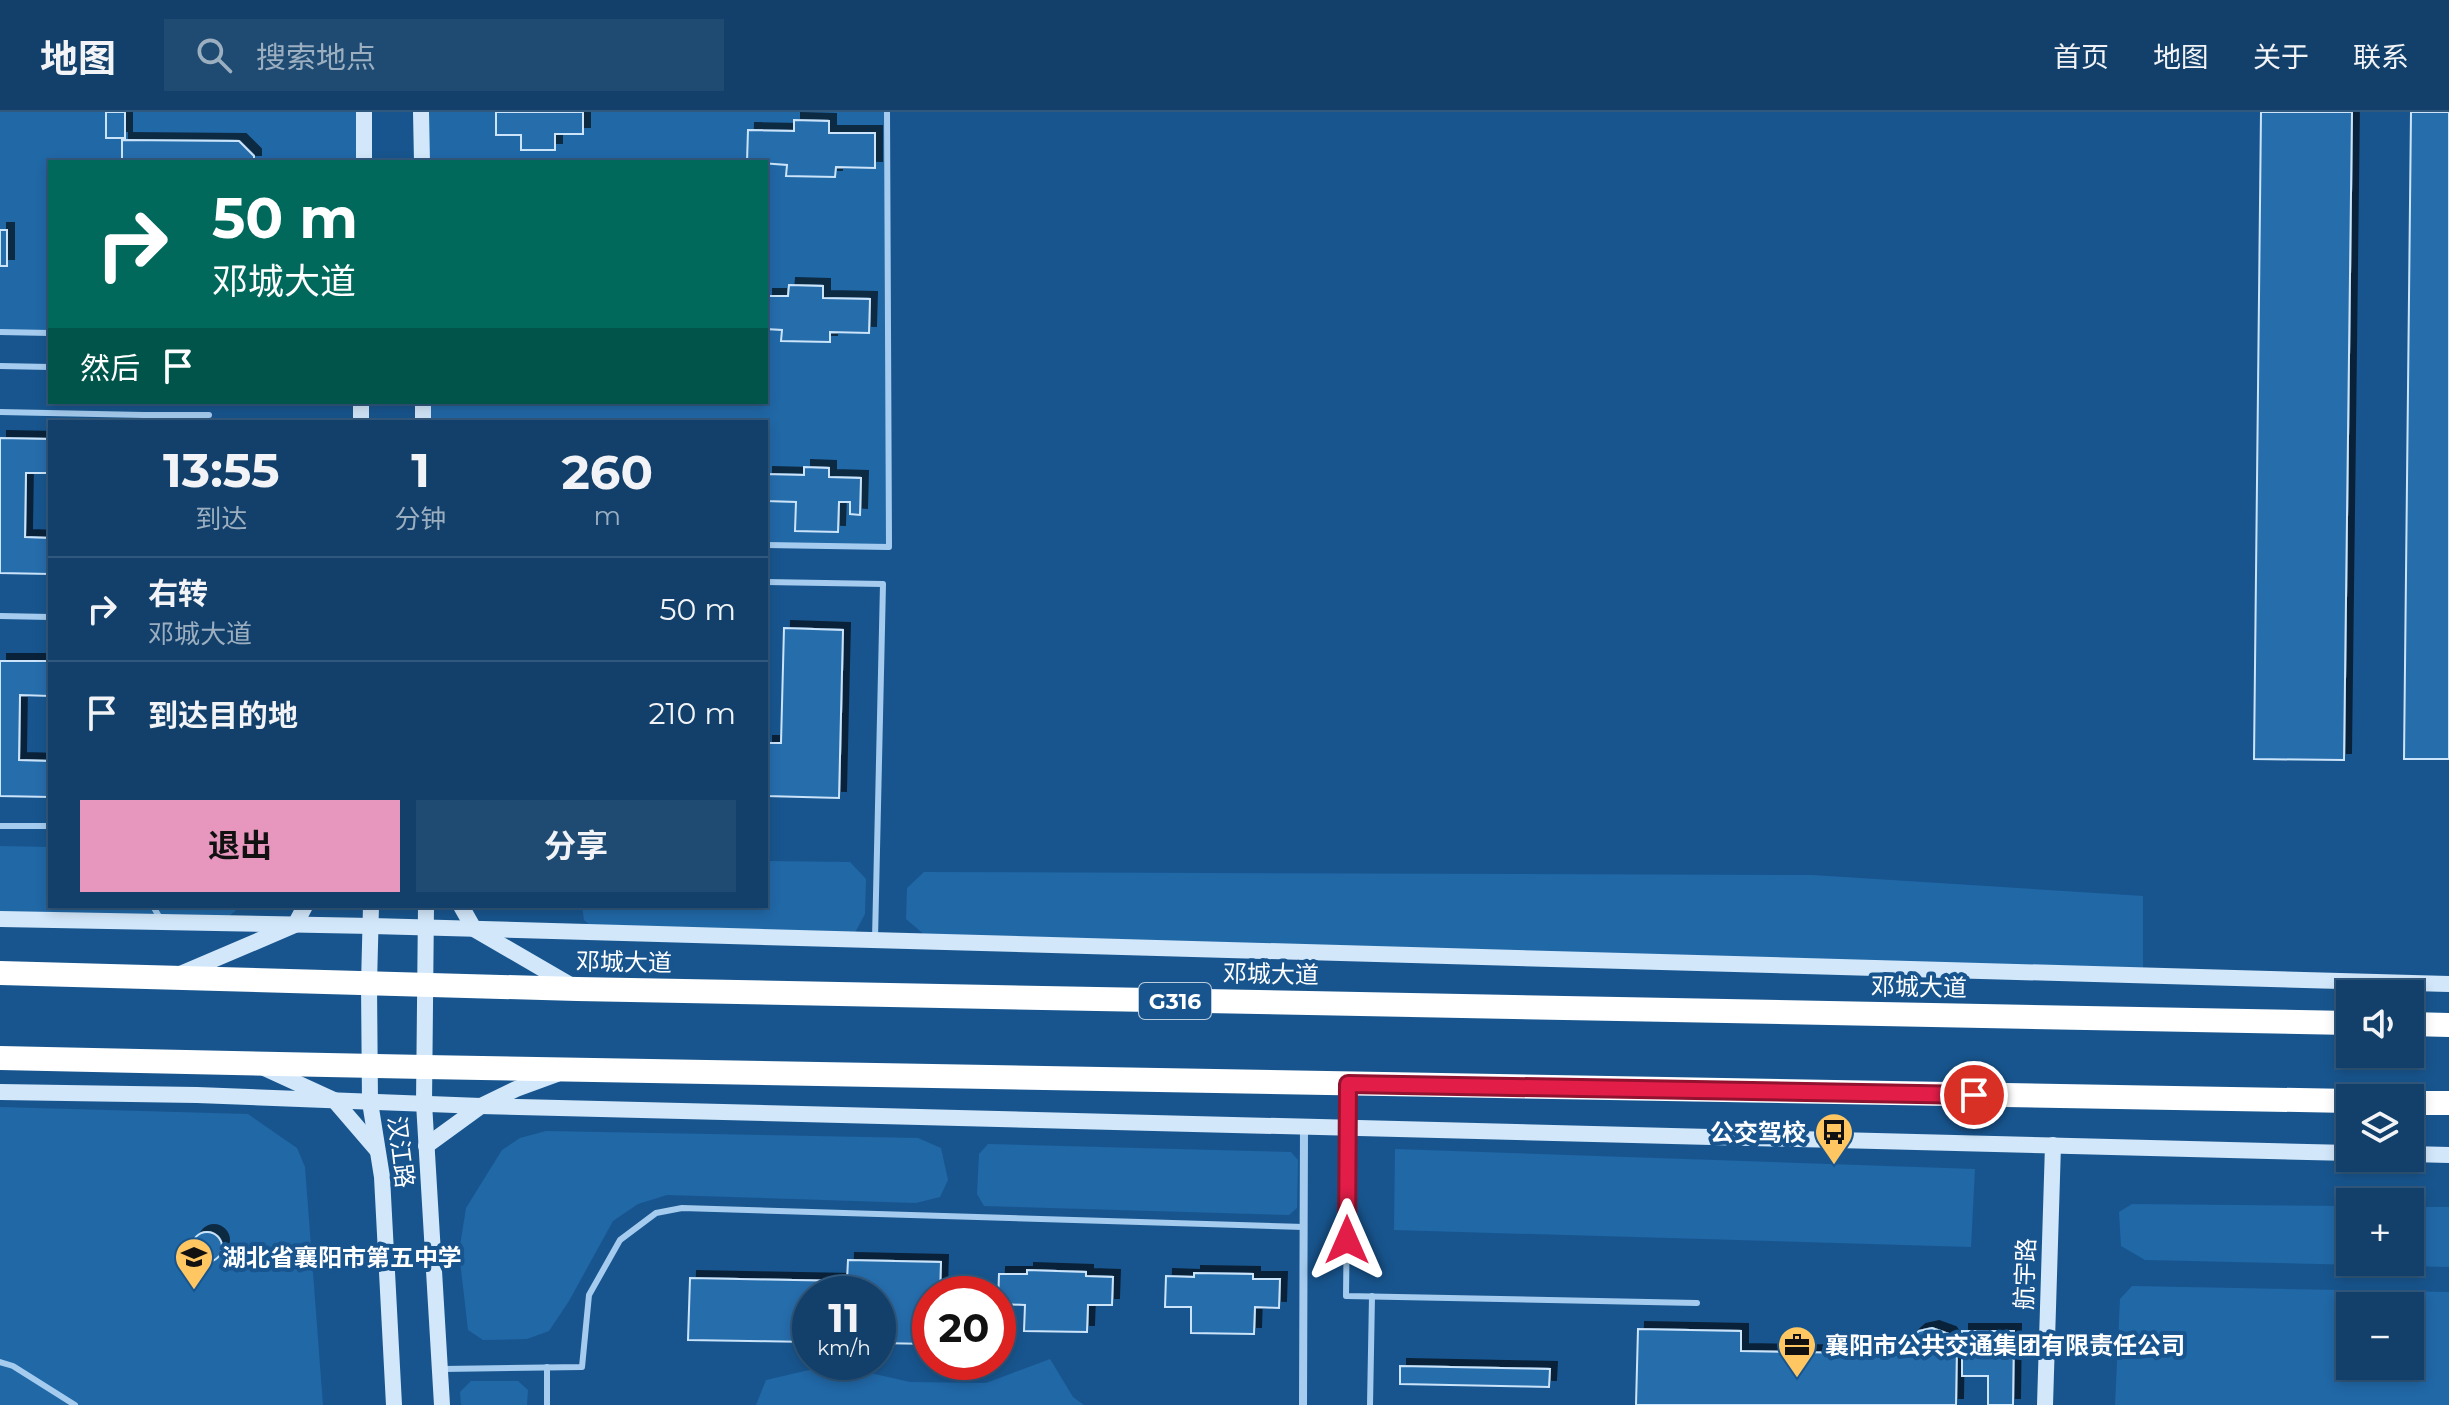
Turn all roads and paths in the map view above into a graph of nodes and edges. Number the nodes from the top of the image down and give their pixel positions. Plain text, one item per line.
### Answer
1 (364, 112) edge
2 (421, 112) edge
3 (887, 112) edge
4 (364, 160) edge
5 (422, 160) edge
6 (0, 332) edge
7 (48, 333) edge
8 (0, 366) edge
9 (48, 367) edge
10 (0, 412) edge
11 (209, 415) dead end
12 (144, 418) edge
13 (768, 545) edge
14 (768, 582) edge
15 (0, 616) edge
16 (48, 617) edge
17 (0, 826) edge
18 (48, 826) edge
19 (154, 908) edge
20 (304, 908) edge
21 (371, 908) edge
22 (426, 908) edge
23 (462, 908) edge
24 (0, 919) edge
25 (162, 922) junction
26 (295, 925) junction
27 (372, 926) junction
28 (427, 928) junction
29 (474, 929) junction
30 (875, 940) junction
31 (0, 973) edge
32 (170, 979) junction
33 (369, 984) junction
34 (2449, 984) edge
35 (426, 986) junction
36 (577, 989) junction
37 (2336, 1023) edge
38 (2424, 1024) edge
39 (2449, 1025) edge
40 (0, 1058) edge
41 (214, 1062) junction
42 (254, 1063) junction
43 (370, 1066) junction
44 (425, 1067) junction
45 (569, 1070) junction
46 (1348, 1084) junction
47 (0, 1092) edge
48 (214, 1095) junction
49 (334, 1100) junction
50 (2336, 1101) edge
51 (370, 1102) junction
52 (424, 1103) junction
53 (2424, 1103) edge
54 (2449, 1103) edge
55 (481, 1106) junction
56 (1304, 1126) junction
57 (1348, 1127) junction
58 (2053, 1145) junction
59 (426, 1146) junction
60 (377, 1150) junction
61 (2336, 1153) edge
62 (2424, 1154) edge
63 (2449, 1155) edge
64 (1304, 1227) junction
65 (1372, 1296) junction
66 (1697, 1303) dead end
67 (0, 1362) edge
68 (547, 1367) junction
69 (440, 1369) junction
70 (75, 1405) edge
71 (394, 1405) edge
72 (442, 1405) edge
73 (547, 1405) edge
74 (1303, 1405) edge
75 (1370, 1405) edge
76 (2045, 1405) edge

1 - 4 street
2 - 5 street
3 - 13 lane
6 - 7 lane
8 - 9 lane
10 - 12 lane
11 - 12 lane
14 - 30 lane
15 - 16 lane
17 - 18 lane
19 - 25 lane
20 - 26 street
21 - 27 street, 汉江路
22 - 28 street, 汉江路
23 - 29 street
24 - 25 street
25 - 26 street
26 - 27 street
26 - 32 street
27 - 28 street
27 - 33 street, 汉江路
28 - 29 street
28 - 35 street, 汉江路
29 - 30 street
29 - 36 street
30 - 34 street
31 - 32 highway, 邓城大道 / G316
32 - 33 highway, 邓城大道 / G316
33 - 35 highway, 邓城大道 / G316
33 - 43 street, 汉江路
35 - 36 highway, 邓城大道 / G316
35 - 44 street, 汉江路
36 - 37 highway, 邓城大道 / G316
38 - 39 highway
40 - 41 highway
41 - 42 highway
41 - 48 street
42 - 43 highway
42 - 49 street
43 - 44 highway
43 - 51 street, 汉江路
44 - 45 highway
44 - 52 street, 汉江路
45 - 46 highway
45 - 55 street
46 - 50 highway
46 - 57 street
47 - 48 street
48 - 49 street
49 - 51 street
49 - 60 street
51 - 52 street
51 - 60 street, 汉江路
52 - 55 street
52 - 59 street, 汉江路
53 - 54 highway
55 - 56 street
55 - 59 street
56 - 57 street
56 - 64 street
57 - 58 street
57 - 65 lane
58 - 61 street
58 - 76 street, 航宇路
59 - 69 street, 汉江路
60 - 71 street, 汉江路
62 - 63 street
64 - 68 lane
64 - 74 street
65 - 66 lane
65 - 75 lane
67 - 70 lane
68 - 69 lane
68 - 73 lane
69 - 72 street, 汉江路

